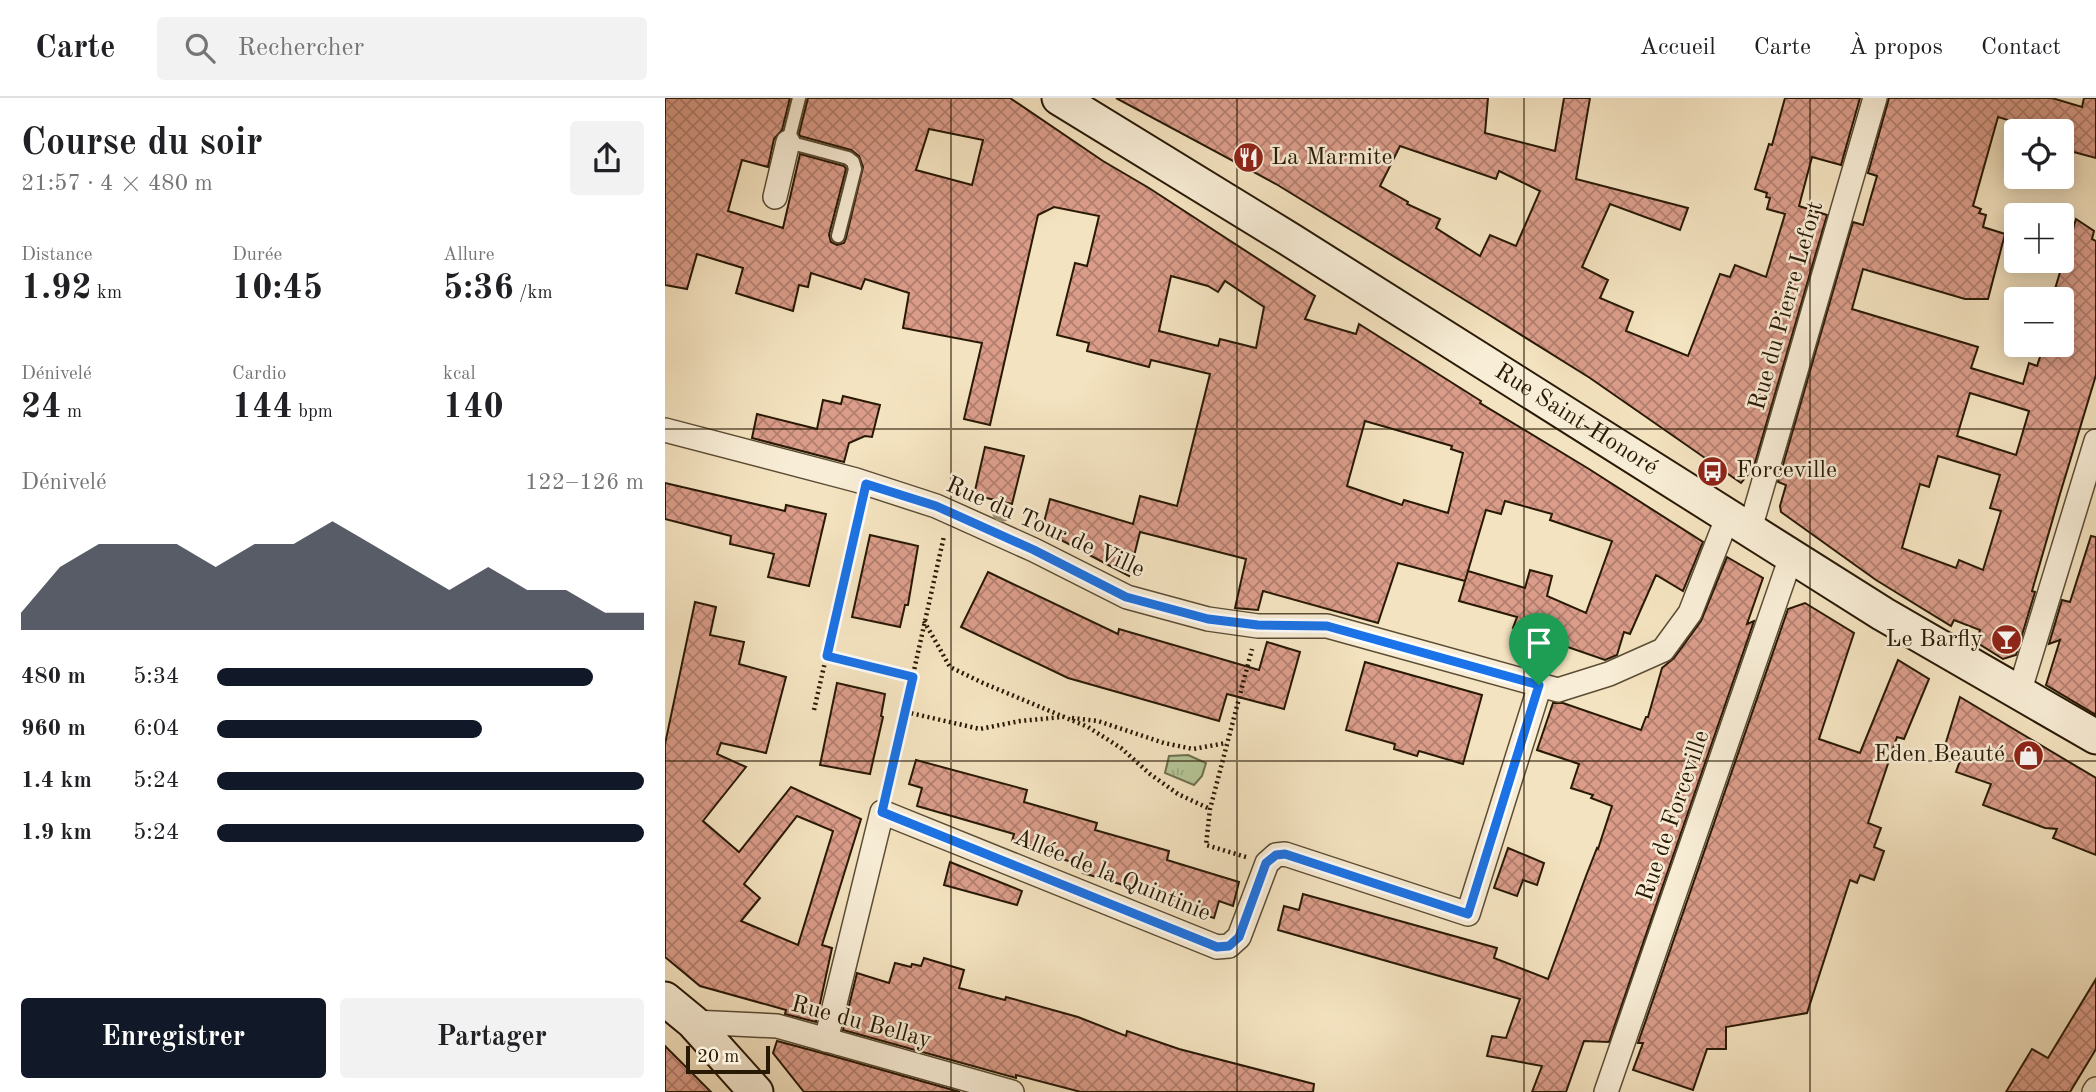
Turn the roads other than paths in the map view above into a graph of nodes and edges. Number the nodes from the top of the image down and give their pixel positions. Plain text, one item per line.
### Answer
1 (799, 98) edge
2 (1059, 98) edge
3 (1875, 98) edge
4 (789, 142) junction
5 (775, 197) dead end
6 (838, 236) dead end
7 (665, 430) edge
8 (2096, 441) edge
9 (1739, 522) junction
10 (1791, 557) junction
11 (1539, 685) junction
12 (2019, 693) junction
13 (2096, 737) edge
14 (665, 999) edge
15 (693, 1022) junction
16 (826, 1040) junction
17 (757, 1092) edge
18 (1012, 1092) edge
19 (1606, 1092) edge

1 - 4 lane
2 - 9 street, Rue Saint-Honoré
3 - 9 street, Rue du Pierre Lefort
4 - 5 street
4 - 6 lane
7 - 11 street, Rue du Tour de Ville
8 - 12 street
9 - 10 street, Rue Saint-Honoré
9 - 11 street, Rue du Tour de Ville
10 - 12 street, Rue Saint-Honoré
10 - 19 street, Rue de Forceville
11 - 16 street, Allée de la Quintinie
12 - 13 street, Rue Saint-Honoré
14 - 15 street
15 - 16 street, Rue du Bellay
15 - 17 street
16 - 18 street, Rue du Bellay

